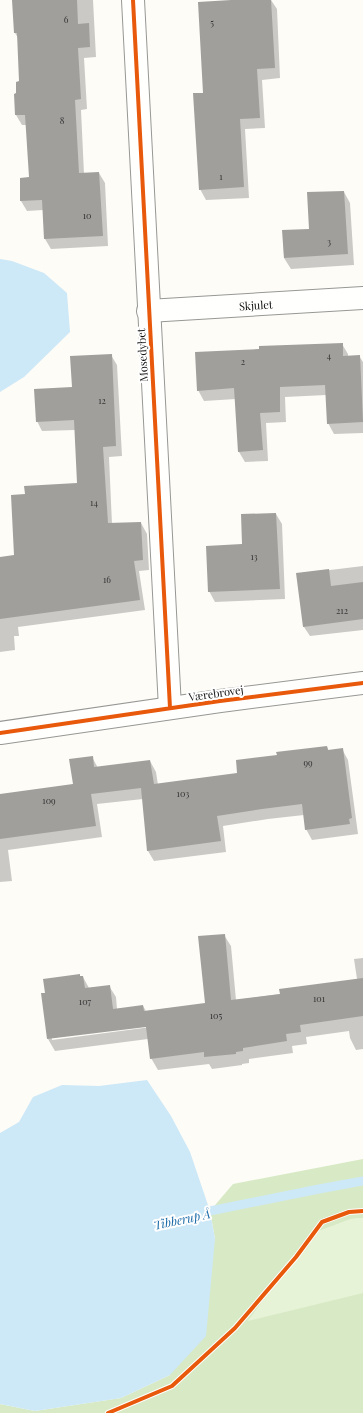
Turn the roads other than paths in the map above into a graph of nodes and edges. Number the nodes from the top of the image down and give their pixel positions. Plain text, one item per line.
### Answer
1 (133, 0) edge
2 (363, 298) edge
3 (148, 311) junction
4 (363, 683) edge
5 (170, 708) junction
6 (0, 733) edge

1 - 3 street, Mosedybet
2 - 3 street, Skjulet
3 - 5 street, Mosedybet
4 - 5 street, Værebrovej
5 - 6 street, Værebrovej

